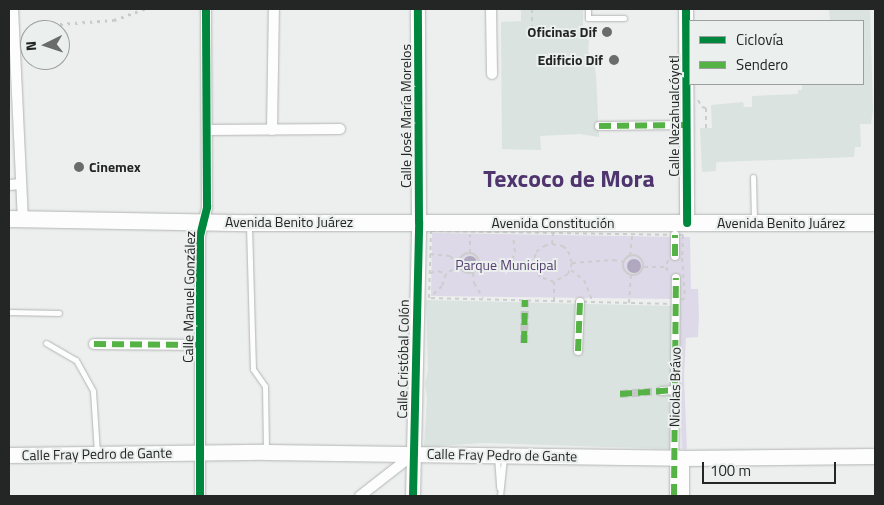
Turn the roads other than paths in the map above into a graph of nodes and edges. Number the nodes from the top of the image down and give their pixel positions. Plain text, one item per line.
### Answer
1 (14, 9) edge
2 (206, 9) edge
3 (274, 9) edge
4 (418, 9) edge
5 (491, 9) edge
6 (588, 9) edge
7 (686, 9) edge
8 (624, 18) dead end
9 (12, 42) edge
10 (688, 64) edge
11 (492, 74) dead end
12 (13, 111) edge
13 (686, 125) junction
14 (599, 126) dead end
15 (207, 130) junction
16 (272, 130) junction
17 (340, 130) dead end
18 (752, 177) dead end
19 (22, 184) junction
20 (9, 185) edge
21 (16, 220) edge
22 (203, 222) junction
23 (419, 222) junction
24 (249, 223) junction
25 (686, 223) junction
26 (754, 223) junction
27 (875, 223) edge
28 (675, 235) road end
29 (678, 257) road end
30 (676, 278) road end
31 (580, 302) road end
32 (9, 312) edge
33 (59, 313) dead end
34 (46, 343) dead end
35 (94, 344) dead end
36 (200, 344) junction
37 (578, 351) dead end
38 (675, 390) junction
39 (662, 391) tunnel mouth
40 (266, 452) junction
41 (97, 453) junction
42 (200, 453) junction
43 (414, 454) junction
44 (9, 455) edge
45 (500, 455) junction
46 (875, 456) edge
47 (678, 457) junction
48 (200, 496) edge
49 (360, 496) edge
50 (413, 496) edge
51 (500, 496) edge
52 (674, 496) edge
53 (682, 496) edge

1 - 9 street
2 - 15 street, Calle Manuel González
3 - 16 street
4 - 23 street, Calle José María Morelos
5 - 11 street
6 - 8 lane
7 - 10 street, Calle Nezahualcóyotl
9 - 12 street
10 - 13 street, Calle Nezahualcóyotl
12 - 19 street
13 - 14 street
13 - 25 street, Calle Nezahualcóyotl
15 - 16 street
15 - 22 street, Calle Manuel González
16 - 17 street
18 - 26 lane
19 - 20 street
19 - 21 street
21 - 22 main road, Avenida Benito Juárez
22 - 24 main road, Avenida Benito Juárez
22 - 36 street, Calle Manuel González
23 - 24 main road, Avenida Benito Juárez
23 - 25 main road, Avenida Constitución
23 - 43 street, Calle Cristóbal Colón
24 - 40 lane
25 - 26 main road, Avenida Benito Juárez
26 - 27 main road, Avenida Benito Juárez
28 - 29 street
30 - 38 street, Nicolas Brávo
31 - 37 street
32 - 33 lane
34 - 41 lane
35 - 36 street
36 - 42 street, Calle Manuel González
38 - 39 street
38 - 47 street, Nicolas Brávo
40 - 42 main road, Calle Fray Pedro de Gante
40 - 43 main road, Calle Fray Pedro de Gante
41 - 42 main road, Calle Fray Pedro de Gante
41 - 44 main road, Calle Fray Pedro de Gante
42 - 48 street, Calle Manuel González
43 - 45 main road, Calle Fray Pedro de Gante
43 - 49 street
43 - 50 street, Calle Cristóbal Colón
45 - 47 main road, Calle Fray Pedro de Gante
45 - 51 lane
46 - 47 main road, Calle Fray Pedro de Gante
47 - 52 street, Nicolas Brávo
47 - 53 street, Nicolas Brávo

